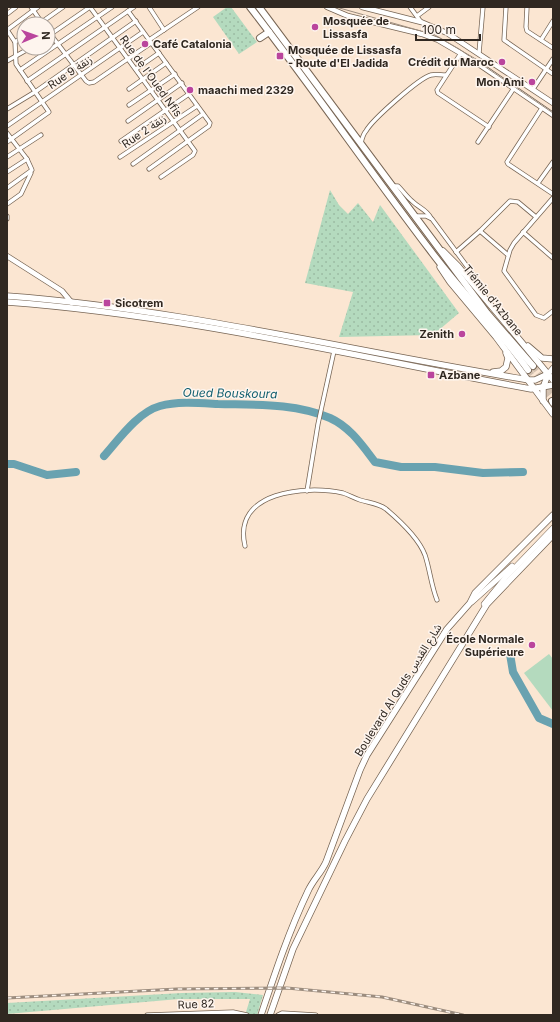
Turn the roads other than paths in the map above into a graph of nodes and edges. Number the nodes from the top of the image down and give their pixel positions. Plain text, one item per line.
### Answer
1 (16, 7) edge
2 (38, 7) edge
3 (63, 7) edge
4 (90, 7) edge
5 (112, 7) edge
6 (134, 7) edge
7 (149, 7) edge
8 (198, 7) edge
9 (250, 7) edge
10 (259, 7) edge
11 (327, 7) edge
12 (362, 7) edge
13 (410, 7) edge
14 (429, 7) edge
15 (483, 7) edge
16 (506, 7) edge
17 (527, 7) edge
18 (32, 9) edge
19 (128, 11) junction
20 (7, 14) edge
21 (51, 16) edge
22 (417, 16) junction
23 (98, 18) junction
24 (136, 21) junction
25 (553, 21) edge
26 (421, 22) junction
27 (105, 28) junction
28 (56, 29) edge
29 (7, 30) edge
30 (164, 30) junction
31 (143, 32) junction
32 (269, 32) junction
33 (112, 38) junction
34 (260, 38) dead end
35 (541, 40) junction
36 (150, 41) junction
37 (15, 42) joint
38 (56, 43) edge
39 (58, 45) junction
40 (120, 48) junction
41 (553, 48) edge
42 (159, 52) junction
43 (461, 53) junction
44 (479, 53) junction
45 (16, 54) joint
46 (67, 55) junction
47 (16, 56) edge
48 (128, 59) junction
49 (553, 59) edge
50 (7, 61) edge
51 (166, 63) junction
52 (73, 65) junction
53 (136, 69) junction
54 (546, 69) junction
55 (20, 70) junction
56 (175, 74) junction
57 (553, 74) edge
58 (446, 75) junction
59 (81, 76) junction
60 (143, 80) junction
61 (27, 81) junction
62 (182, 83) junction
63 (514, 88) junction
64 (129, 89) dead end
65 (533, 89) junction
66 (151, 90) junction
67 (35, 92) junction
68 (189, 94) junction
69 (43, 101) junction
70 (158, 102) junction
71 (553, 103) edge
72 (129, 105) dead end
73 (197, 106) junction
74 (542, 108) junction
75 (7, 109) edge
76 (165, 111) junction
77 (202, 114) junction
78 (553, 115) edge
79 (128, 121) dead end
80 (173, 122) junction
81 (7, 126) edge
82 (489, 127) junction
83 (180, 131) junction
84 (7, 133) edge
85 (41, 135) dead end
86 (12, 139) junction
87 (121, 141) dead end
88 (7, 142) edge
89 (188, 142) junction
90 (361, 142) junction
91 (478, 142) dead end
92 (20, 149) junction
93 (7, 157) edge
94 (120, 157) dead end
95 (27, 159) junction
96 (553, 162) edge
97 (133, 164) dead end
98 (149, 169) dead end
99 (7, 172) edge
100 (32, 172) junction
101 (161, 176) dead end
102 (538, 183) junction
103 (393, 186) junction
104 (7, 188) edge
105 (553, 194) edge
106 (553, 198) edge
107 (7, 204) edge
108 (416, 216) junction
109 (536, 217) junction
110 (432, 219) junction
111 (480, 231) junction
112 (523, 232) junction
113 (438, 245) junction
114 (431, 251) junction
115 (456, 252) junction
116 (552, 255) edge
117 (7, 256) edge
118 (508, 256) junction
119 (481, 295) junction
120 (7, 296) edge
121 (7, 302) edge
122 (71, 302) junction
123 (75, 308) junction
124 (553, 311) edge
125 (524, 344) junction
126 (505, 350) junction
127 (334, 351) junction
128 (553, 359) edge
129 (534, 367) junction
130 (553, 368) edge
131 (483, 372) junction
132 (548, 374) junction
133 (553, 380) edge
134 (533, 383) junction
135 (517, 386) junction
136 (549, 386) edge
137 (542, 399) junction
138 (553, 414) edge
139 (307, 491) junction
140 (553, 515) edge
141 (553, 524) edge
142 (553, 528) edge
143 (553, 535) edge
144 (246, 546) dead end
145 (516, 564) junction
146 (437, 600) dead end
147 (470, 603) junction
148 (468, 633) junction
149 (166, 1014) edge
150 (200, 1014) edge
151 (246, 1014) edge
152 (304, 1014) edge
153 (147, 1015) edge
154 (261, 1015) edge
155 (270, 1015) edge
156 (278, 1015) edge
157 (316, 1015) edge

1 - 20 street
2 - 18 street
3 - 21 street
4 - 23 street, Rue de l'Oued Nfis
4 - 28 street
5 - 23 street
6 - 19 street
7 - 30 street
8 - 30 street
9 - 32 highway, Trémie d'Azbane
10 - 90 highway, Trémie d'Azbane
11 - 43 street
12 - 26 street
13 - 22 street
14 - 22 street
15 - 44 street
16 - 54 street
17 - 35 street
18 - 29 street
19 - 24 street
19 - 27 street
22 - 26 street
23 - 27 street, Rue de l'Oued Nfis
23 - 39 street
24 - 31 street
24 - 33 street
25 - 35 street
26 - 44 street
27 - 33 street, Rue de l'Oued Nfis
27 - 46 street
29 - 37 street
30 - 36 street
31 - 36 street
31 - 40 street, Rue 9 زنقة
32 - 34 highway
32 - 114 highway, Trémie d'Azbane
33 - 40 street, Rue de l'Oued Nfis
33 - 52 street
35 - 41 street
36 - 42 street
36 - 48 street
37 - 45 street
38 - 39 street
39 - 46 street
39 - 55 street
40 - 48 street, Rue de l'Oued Nfis
40 - 59 street, Rue 9 زنقة
42 - 51 street
42 - 53 street
43 - 58 street
43 - 63 street
44 - 65 street
45 - 50 street
46 - 52 street
46 - 61 street
47 - 55 street
48 - 53 street, Rue de l'Oued Nfis
48 - 59 street
49 - 54 street
51 - 56 street
51 - 60 street
52 - 59 street
52 - 67 street
53 - 60 street, Rue de l'Oued Nfis
54 - 57 street
54 - 65 street
55 - 61 street
56 - 62 street
56 - 66 street
58 - 82 street
58 - 90 street
59 - 69 street, Rue 9 زنقة
60 - 64 street
60 - 66 street, Rue de l'Oued Nfis
61 - 67 street
62 - 68 street
62 - 70 street
63 - 74 street
63 - 82 street
65 - 71 street
66 - 70 street, Rue de l'Oued Nfis
66 - 72 street
67 - 69 street
67 - 75 street
68 - 73 street
68 - 76 street
69 - 81 street, Rue 9 زنقة
69 - 86 street
70 - 76 street, Rue de l'Oued Nfis
70 - 79 street
73 - 77 street
73 - 80 street, Rue 2 زنقة
74 - 78 street
74 - 102 street
76 - 80 street, Rue de l'Oued Nfis
76 - 87 street
77 - 83 street
77 - 89 street
80 - 83 street, Rue de l'Oued Nfis
80 - 94 street, Rue 2 زنقة
82 - 91 street
83 - 89 street, Rue de l'Oued Nfis
83 - 97 street
84 - 86 street
85 - 92 street
86 - 88 street
86 - 92 street
89 - 98 street
89 - 101 street, Rue de l'Oued Nfis
90 - 103 highway, Trémie d'Azbane
92 - 93 street
92 - 95 street
95 - 99 street
95 - 100 street
96 - 102 street
100 - 104 street
100 - 107 street
102 - 105 street
103 - 108 highway, Trémie d'Azbane
103 - 110 street
106 - 109 street
108 - 110 street
108 - 113 highway, Trémie d'Azbane
109 - 111 street
109 - 112 street
110 - 115 street
111 - 115 street
111 - 118 street
112 - 116 street
112 - 118 street
113 - 119 main road
113 - 129 highway, Trémie d'Azbane
114 - 126 main road
114 - 129 highway, Trémie d'Azbane
115 - 119 street
117 - 122 street
118 - 124 street
119 - 125 main road
120 - 122 main road
121 - 123 main road
122 - 123 street
122 - 131 main road
123 - 127 main road
125 - 128 main road
125 - 129 main road
126 - 131 main road
126 - 134 main road
127 - 135 main road
127 - 139 street
129 - 132 main road
129 - 134 main road
130 - 132 main road
131 - 134 main road
132 - 133 main road
132 - 134 main road
132 - 136 main road
134 - 135 main road
134 - 136 main road
134 - 137 main road
135 - 137 main road
136 - 137 main road
137 - 138 main road
139 - 144 street
139 - 146 street
140 - 147 main road, Boulevard Al Quds شارع القدس
141 - 145 main road
142 - 145 main road
143 - 148 main road
145 - 147 main road
145 - 148 main road
147 - 154 main road, Boulevard Al Quds شارع القدس
148 - 155 main road
149 - 150 street, Rue 82
149 - 153 street, Rue 82
150 - 151 street, Rue 82
152 - 156 street
152 - 157 street

